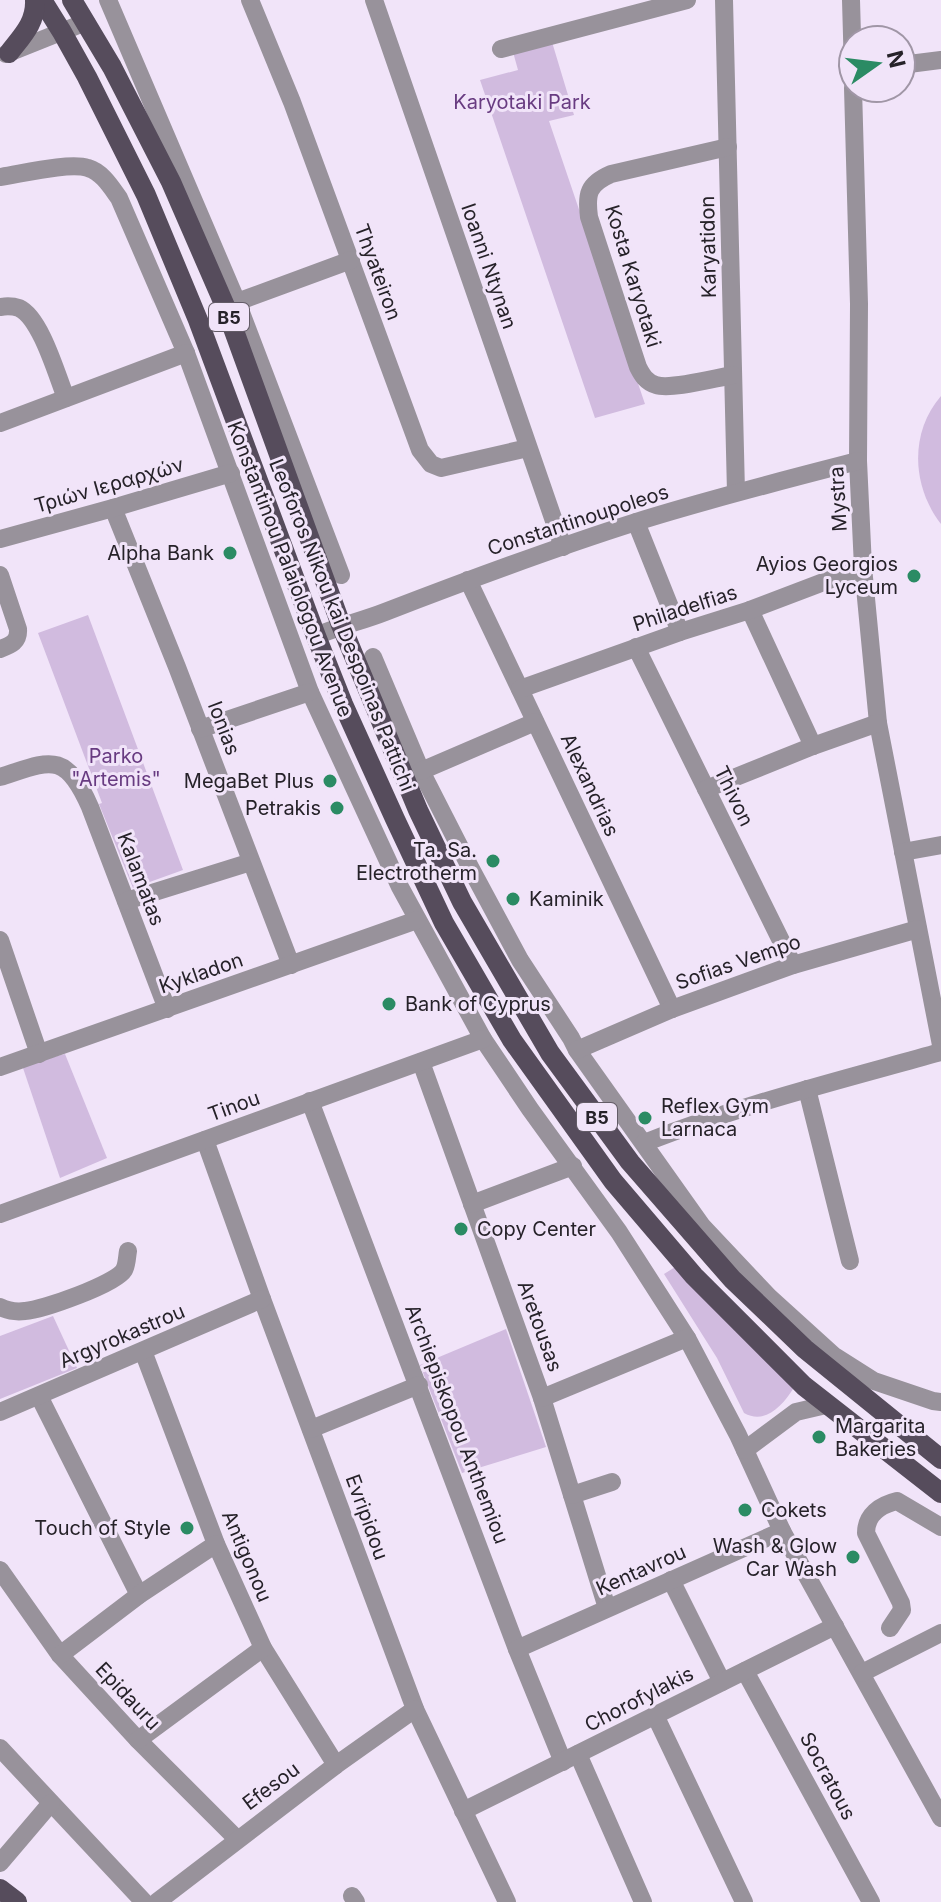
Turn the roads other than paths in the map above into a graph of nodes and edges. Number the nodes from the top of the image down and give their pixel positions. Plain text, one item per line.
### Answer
1 (35, 0) edge
2 (42, 0) edge
3 (72, 0) edge
4 (108, 0) edge
5 (250, 0) edge
6 (374, 0) edge
7 (687, 0) edge
8 (724, 0) edge
9 (851, 0) edge
10 (86, 22) junction
11 (852, 24) edge
12 (62, 32) junction
13 (501, 49) dead end
14 (5, 55) edge
15 (941, 60) edge
16 (917, 63) edge
17 (853, 104) edge
18 (728, 147) junction
19 (0, 177) edge
20 (351, 260) junction
21 (237, 302) junction
22 (0, 307) edge
23 (186, 353) junction
24 (733, 375) junction
25 (66, 398) junction
26 (0, 423) edge
27 (528, 448) junction
28 (858, 461) junction
29 (231, 473) junction
30 (736, 492) junction
31 (113, 508) junction
32 (636, 522) junction
33 (0, 539) edge
34 (563, 547) junction
35 (863, 567) junction
36 (0, 575) edge
37 (341, 575) dead end
38 (468, 580) junction
39 (750, 610) junction
40 (341, 625) junction
41 (680, 632) junction
42 (316, 636) junction
43 (636, 647) junction
44 (0, 649) edge
45 (373, 657) dead end
46 (520, 689) junction
47 (310, 692) junction
48 (535, 722) junction
49 (878, 723) junction
50 (200, 729) junction
51 (813, 746) junction
52 (421, 771) junction
53 (0, 777) edge
54 (706, 789) junction
55 (941, 845) edge
56 (903, 852) junction
57 (251, 862) junction
58 (126, 901) junction
59 (417, 920) junction
60 (918, 929) junction
61 (0, 940) edge
62 (291, 965) junction
63 (793, 965) junction
64 (167, 1009) junction
65 (672, 1009) junction
66 (483, 1039) junction
67 (941, 1045) edge
68 (577, 1050) junction
69 (941, 1052) edge
70 (39, 1054) junction
71 (421, 1062) junction
72 (0, 1067) edge
73 (807, 1089) junction
74 (310, 1101) junction
75 (205, 1140) junction
76 (644, 1143) junction
77 (573, 1166) junction
78 (472, 1204) junction
79 (0, 1214) edge
80 (128, 1251) dead end
81 (850, 1261) dead end
82 (262, 1299) junction
83 (0, 1307) edge
84 (687, 1338) junction
85 (143, 1351) junction
86 (419, 1385) junction
87 (804, 1386) junction
88 (39, 1396) junction
89 (542, 1398) junction
90 (941, 1402) edge
91 (826, 1405) junction
92 (0, 1412) edge
93 (796, 1412) junction
94 (311, 1429) junction
95 (745, 1450) junction
96 (941, 1459) edge
97 (612, 1482) dead end
98 (941, 1493) edge
99 (572, 1495) junction
100 (941, 1527) edge
101 (782, 1531) junction
102 (216, 1544) junction
103 (0, 1570) edge
104 (671, 1580) junction
105 (139, 1595) junction
106 (607, 1608) junction
107 (835, 1626) junction
108 (890, 1628) dead end
109 (941, 1633) edge
110 (263, 1648) junction
111 (517, 1649) junction
112 (60, 1655) junction
113 (745, 1671) junction
114 (862, 1673) junction
115 (722, 1682) junction
116 (415, 1709) junction
117 (655, 1715) junction
118 (138, 1740) junction
119 (0, 1748) edge
120 (571, 1758) junction
121 (336, 1765) junction
122 (51, 1803) junction
123 (463, 1811) junction
124 (941, 1818) edge
125 (237, 1839) junction
126 (0, 1863) edge
127 (0, 1889) edge
128 (17, 1902) edge
129 (144, 1902) edge
130 (157, 1902) edge
131 (507, 1902) edge
132 (643, 1902) edge
133 (744, 1902) edge
134 (871, 1902) edge

1 - 14 main road
2 - 12 main road, Leoforos Nikou kai Despoinas Pattichi / B5
3 - 10 main road, Leoforos Nikou kai Despoinas Pattichi / B5
4 - 21 street
5 - 20 street, Thyateiron
6 - 27 street, Ioanni Ntynan
7 - 13 street
8 - 18 street, Karyatidon
9 - 11 street
10 - 12 street
10 - 40 main road, Leoforos Nikou kai Despoinas Pattichi / B5
12 - 14 street
12 - 42 main road, Leoforos Nikou kai Despoinas Pattichi / B5
15 - 16 street
17 - 28 street, Mystra
18 - 24 street, Karyatidon
18 - 24 street, Kosta Karyotaki
19 - 23 street, Konstantinou Palaiologou Avenue
20 - 21 street
20 - 27 street, Thyateiron
21 - 37 street
22 - 25 street
23 - 25 street
23 - 29 street, Konstantinou Palaiologou Avenue
24 - 30 street, Karyatidon
25 - 26 street
27 - 34 street, Ioanni Ntynan
28 - 30 street, Constantinoupoleos
28 - 35 street, Mystra
29 - 31 street, Τριών Ιεραρχών
29 - 47 street, Konstantinou Palaiologou Avenue
30 - 32 street, Constantinoupoleos
31 - 33 street, Τριών Ιεραρχών
31 - 50 street, Ionias
32 - 34 street, Constantinoupoleos
32 - 41 street
34 - 38 street, Constantinoupoleos
35 - 39 street, Philadelfias
35 - 49 street, Mystra
36 - 44 street
38 - 40 street, Constantinoupoleos
38 - 46 street, Alexandrias
39 - 41 street, Philadelfias
39 - 51 street
40 - 42 street, Constantinoupoleos
40 - 96 main road, Leoforos Nikou kai Despoinas Pattichi / B5
41 - 43 street, Philadelfias
42 - 87 main road, Leoforos Nikou kai Despoinas Pattichi / B5
43 - 46 street, Philadelfias
43 - 54 street, Thivon
45 - 52 street
46 - 48 street, Alexandrias
47 - 50 street
47 - 59 street, Konstantinou Palaiologou Avenue
48 - 52 street
48 - 65 street, Alexandrias
49 - 51 street
49 - 56 street, Mystra
50 - 57 street, Ionias
51 - 54 street
52 - 68 street
53 - 58 street, Kalamatas
54 - 63 street, Thivon
55 - 56 street
56 - 60 street, Mystra
57 - 58 street
57 - 62 street, Ionias
58 - 64 street, Kalamatas
59 - 62 street, Kykladon
59 - 66 street, Konstantinou Palaiologou Avenue
60 - 63 street, Sofias Vempo
60 - 67 street, Mystra
61 - 70 street
62 - 64 street, Kykladon
63 - 65 street, Sofias Vempo
64 - 70 street, Kykladon
65 - 68 street, Sofias Vempo
66 - 71 street, Tinou
66 - 77 street, Konstantinou Palaiologou Avenue
68 - 76 street
69 - 73 street
70 - 72 street, Kykladon
71 - 74 street, Tinou
71 - 78 street, Aretousas
73 - 76 street
73 - 81 street
74 - 75 street, Tinou
74 - 86 street, Archiepiskopou Anthemiou
75 - 79 street, Tinou
75 - 82 street, Evripidou
76 - 90 street
77 - 78 street
77 - 84 street, Konstantinou Palaiologou Avenue
78 - 89 street, Aretousas
80 - 83 street
82 - 85 street, Argyrokastrou
82 - 94 street, Evripidou
84 - 89 street
84 - 95 street, Konstantinou Palaiologou Avenue
85 - 88 street, Argyrokastrou
85 - 102 street, Antigonou
86 - 94 street
86 - 111 street, Archiepiskopou Anthemiou
87 - 91 main road, Leoforos Nikou kai Despoinas Pattichi / B5
87 - 93 street
88 - 92 street, Argyrokastrou
88 - 105 street
89 - 99 street, Aretousas
91 - 93 street
91 - 98 main road, Leoforos Nikou kai Despoinas Pattichi / B5
93 - 95 street
94 - 116 street, Evripidou
95 - 101 street, Konstantinou Palaiologou Avenue
97 - 99 street
99 - 106 street, Aretousas
100 - 108 street
101 - 104 street, Kentavrou
101 - 107 street, Konstantinou Palaiologou Avenue
102 - 105 street
102 - 110 street, Antigonou
103 - 112 street, Epidauru
104 - 106 street, Kentavrou
104 - 115 street
105 - 112 street
106 - 111 street, Kentavrou
107 - 113 street, Chorofylakis
107 - 114 street, Konstantinou Palaiologou Avenue
109 - 114 street
110 - 118 street
110 - 121 street, Antigonou
111 - 120 street, Archiepiskopou Anthemiou
112 - 118 street, Epidauru
113 - 115 street, Chorofylakis
113 - 134 street, Socratous
114 - 124 street, Konstantinou Palaiologou Avenue
115 - 117 street, Chorofylakis
116 - 121 street, Efesou
116 - 123 street, Evripidou
117 - 120 street, Chorofylakis
117 - 133 street
118 - 125 street, Epidauru
119 - 122 street
120 - 123 street, Chorofylakis
120 - 132 street, Archiepiskopou Anthemiou
121 - 125 street, Efesou
122 - 126 street
122 - 129 street
123 - 131 street, Evripidou
125 - 130 street, Efesou
127 - 128 main road

